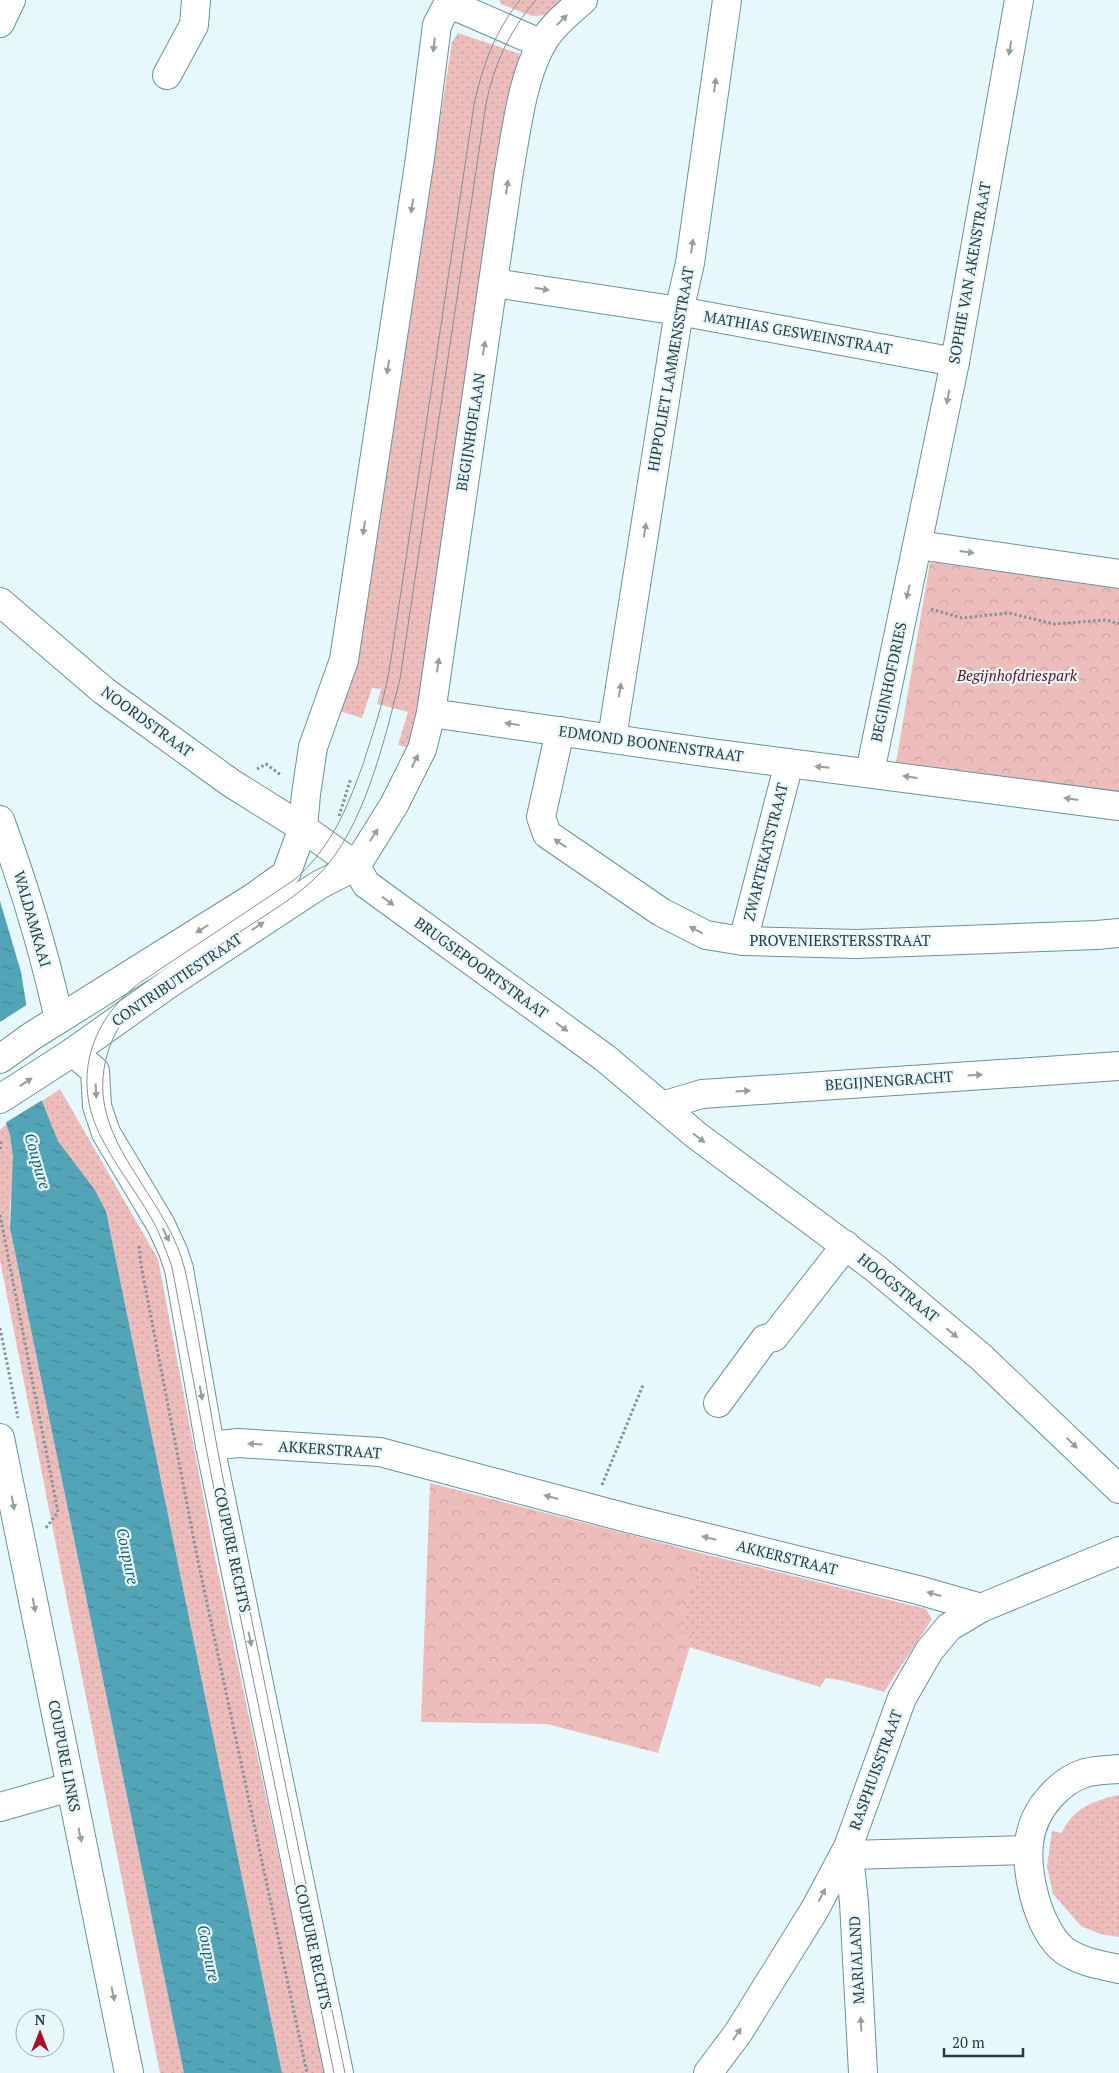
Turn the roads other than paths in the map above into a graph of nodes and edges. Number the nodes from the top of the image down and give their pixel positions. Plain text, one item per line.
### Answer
1 (11, 0) edge
2 (196, 0) edge
3 (583, 0) edge
4 (727, 0) edge
5 (1019, 0) edge
6 (449, 1) edge
7 (0, 23) edge
8 (542, 44) junction
9 (167, 74) dead end
10 (494, 283) junction
11 (679, 311) junction
12 (955, 362) junction
13 (918, 545) junction
14 (1119, 574) edge
15 (0, 602) edge
16 (431, 713) junction
17 (560, 731) junction
18 (612, 738) junction
19 (789, 763) junction
20 (870, 772) junction
21 (1119, 806) edge
22 (0, 820) edge
23 (303, 828) junction
24 (356, 866) junction
25 (1119, 933) edge
26 (743, 942) junction
27 (49, 1025) junction
28 (0, 1059) edge
29 (62, 1059) junction
30 (1119, 1066) edge
31 (0, 1098) edge
32 (662, 1106) junction
33 (846, 1245) junction
34 (718, 1403) dead end
35 (0, 1438) edge
36 (210, 1446) junction
37 (1119, 1489) edge
38 (1119, 1551) edge
39 (981, 1608) junction
40 (1119, 1769) edge
41 (70, 1787) junction
42 (0, 1807) edge
43 (1028, 1850) junction
44 (849, 1851) junction
45 (1119, 1969) edge
46 (128, 2073) edge
47 (339, 2073) edge
48 (708, 2073) edge
49 (863, 2073) edge

1 - 7 street
2 - 9 street
8 -> 3 street, BEGIJNHOFLAAN
11 -> 4 street, HIPPOLIET LAMMENSSTRAAT
5 -> 12 street, SOPHIE VAN AKENSTRAAT
6 - 8 street
6 -> 23 street
10 -> 8 street, BEGIJNHOFLAAN
10 -> 11 street, MATHIAS GESWEINSTRAAT
16 -> 10 street, BEGIJNHOFLAAN
11 - 12 street, MATHIAS GESWEINSTRAAT
18 -> 11 street, HIPPOLIET LAMMENSSTRAAT
12 -> 13 street, SOPHIE VAN AKENSTRAAT
13 -> 14 street
13 -> 20 street, BEGIJNHOFDRIES
15 - 23 street, NOORDSTRAAT
17 -> 16 street, EDMOND BOONENSTRAAT
24 -> 16 street, BEGIJNHOFLAAN
17 - 18 street, EDMOND BOONENSTRAAT
26 -> 17 street, PROVENIERSTERSSTRAAT
18 - 19 street, EDMOND BOONENSTRAAT
20 -> 19 street, EDMOND BOONENSTRAAT
19 - 26 street, ZWARTEKATSTRAAT
21 -> 20 street
22 - 27 street, WALDAMKAAI
23 - 24 street, BRUGSEPOORTSTRAAT
23 -> 27 street, CONTRIBUTIESTRAAT
29 -> 24 street, CONTRIBUTIESTRAAT
24 -> 32 street, BRUGSEPOORTSTRAAT
25 - 26 street, PROVENIERSTERSSTRAAT
27 - 28 street, CONTRIBUTIESTRAAT
31 -> 29 street, CONTRIBUTIESTRAAT
29 -> 36 street, COUPURE RECHTS
32 -> 30 street, BEGIJNENGRACHT
32 -> 33 street, HOOGSTRAAT
33 - 34 street
33 -> 37 street, HOOGSTRAAT
35 -> 41 street, COUPURE LINKS
39 -> 36 street, AKKERSTRAAT
36 -> 47 street, COUPURE RECHTS
38 - 39 street, RASPHUISSTRAAT
39 - 44 street, RASPHUISSTRAAT
40 - 43 street
41 - 42 street
41 -> 46 street, COUPURE LINKS
43 - 44 street
43 - 45 street
48 -> 44 street, RASPHUISSTRAAT
49 -> 44 street, MARIALAND

